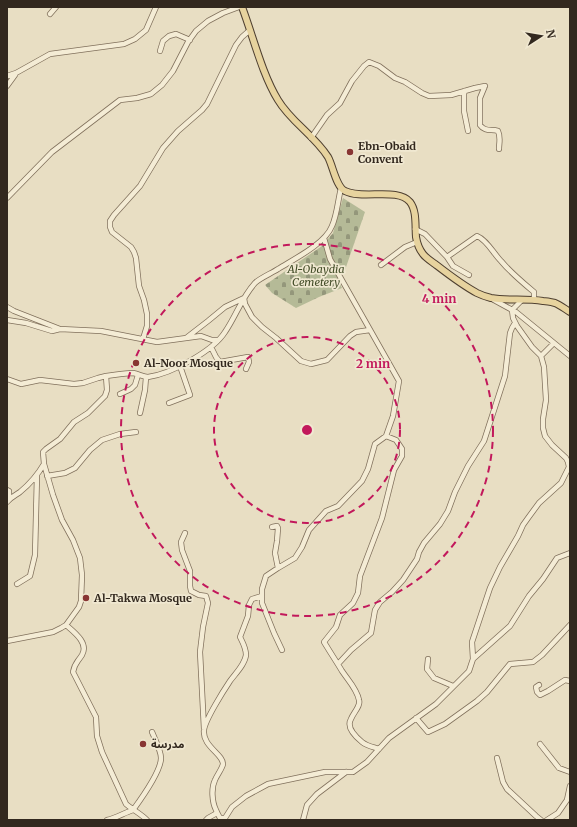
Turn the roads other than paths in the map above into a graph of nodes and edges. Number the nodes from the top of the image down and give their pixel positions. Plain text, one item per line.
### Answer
1 (56, 7) edge
2 (156, 7) edge
3 (240, 7) edge
4 (50, 14) dead end
5 (250, 30) junction
6 (190, 40) junction
7 (160, 51) dead end
8 (16, 73) junction
9 (7, 76) edge
10 (7, 86) edge
11 (464, 91) junction
12 (468, 131) dead end
13 (311, 138) junction
14 (499, 149) dead end
15 (341, 188) junction
16 (7, 198) edge
17 (416, 229) junction
18 (324, 238) junction
19 (417, 242) junction
20 (447, 256) junction
21 (381, 265) dead end
22 (469, 276) dead end
23 (244, 298) junction
24 (490, 298) junction
25 (522, 300) junction
26 (534, 300) junction
27 (7, 307) edge
28 (512, 310) junction
29 (570, 312) edge
30 (7, 320) edge
31 (515, 323) junction
32 (60, 329) junction
33 (370, 330) junction
34 (186, 338) junction
35 (143, 339) junction
36 (219, 340) junction
37 (554, 343) junction
38 (211, 347) junction
39 (541, 356) junction
40 (570, 356) edge
41 (180, 366) junction
42 (246, 369) dead end
43 (138, 375) junction
44 (106, 376) junction
45 (146, 377) junction
46 (7, 379) edge
47 (120, 394) dead end
48 (169, 403) dead end
49 (140, 413) dead end
50 (136, 432) dead end
51 (386, 436) junction
52 (44, 464) junction
53 (37, 475) junction
54 (47, 476) junction
55 (7, 490) edge
56 (8, 500) edge
57 (272, 527) dead end
58 (185, 533) dead end
59 (570, 553) edge
60 (278, 568) junction
61 (17, 584) dead end
62 (262, 596) junction
63 (66, 625) junction
64 (570, 625) edge
65 (7, 641) edge
66 (282, 650) dead end
67 (428, 659) dead end
68 (473, 659) junction
69 (338, 664) junction
70 (570, 681) edge
71 (539, 685) dead end
72 (453, 686) junction
73 (416, 718) junction
74 (204, 730) junction
75 (152, 732) dead end
76 (540, 744) dead end
77 (379, 749) junction
78 (497, 758) dead end
79 (346, 772) junction
80 (570, 772) edge
81 (570, 786) edge
82 (133, 810) junction
83 (217, 813) junction
84 (558, 813) junction
85 (225, 819) edge
86 (107, 820) edge
87 (147, 820) edge
88 (206, 820) edge
89 (303, 820) edge
90 (541, 820) edge
91 (547, 820) edge
92 (556, 820) edge

1 - 4 street
2 - 8 street
3 - 5 main road
3 - 6 street
5 - 13 main road
5 - 35 street
6 - 7 street
6 - 16 street
8 - 9 street
8 - 10 street
11 - 12 street
11 - 13 street
11 - 14 street
13 - 15 main road
15 - 17 main road
15 - 18 street
17 - 19 main road
17 - 20 street
18 - 23 street
18 - 33 street
19 - 21 street
19 - 24 main road
20 - 22 street
20 - 26 street
23 - 33 street
23 - 34 street
23 - 36 street
24 - 25 main road
24 - 28 street
25 - 26 main road
25 - 28 street
26 - 29 main road
27 - 32 street
28 - 31 street
28 - 37 street
30 - 32 street
31 - 39 street
31 - 69 street
32 - 35 street
33 - 51 street
34 - 35 street
34 - 36 street
36 - 38 street
37 - 39 street
37 - 40 street
38 - 41 street
38 - 42 street
39 - 68 street
41 - 45 street
41 - 48 street
43 - 44 street
43 - 45 street
43 - 47 street
44 - 46 street
44 - 52 street
45 - 49 street
50 - 54 street
51 - 60 street
51 - 69 street
52 - 53 street
52 - 54 street
53 - 56 street
53 - 61 street
54 - 63 street
55 - 56 street
57 - 60 street
58 - 74 street
59 - 68 street
60 - 62 street
62 - 66 street
62 - 74 street
63 - 65 street
63 - 82 street
64 - 73 street
67 - 72 street
68 - 72 street
69 - 77 street
70 - 71 street
72 - 73 street
73 - 77 street
74 - 83 street
75 - 82 street
76 - 80 street
77 - 79 street
78 - 90 street
79 - 85 street
79 - 89 street
81 - 84 street
82 - 86 street
82 - 87 street
83 - 85 street
83 - 88 street
84 - 91 street
84 - 92 street

